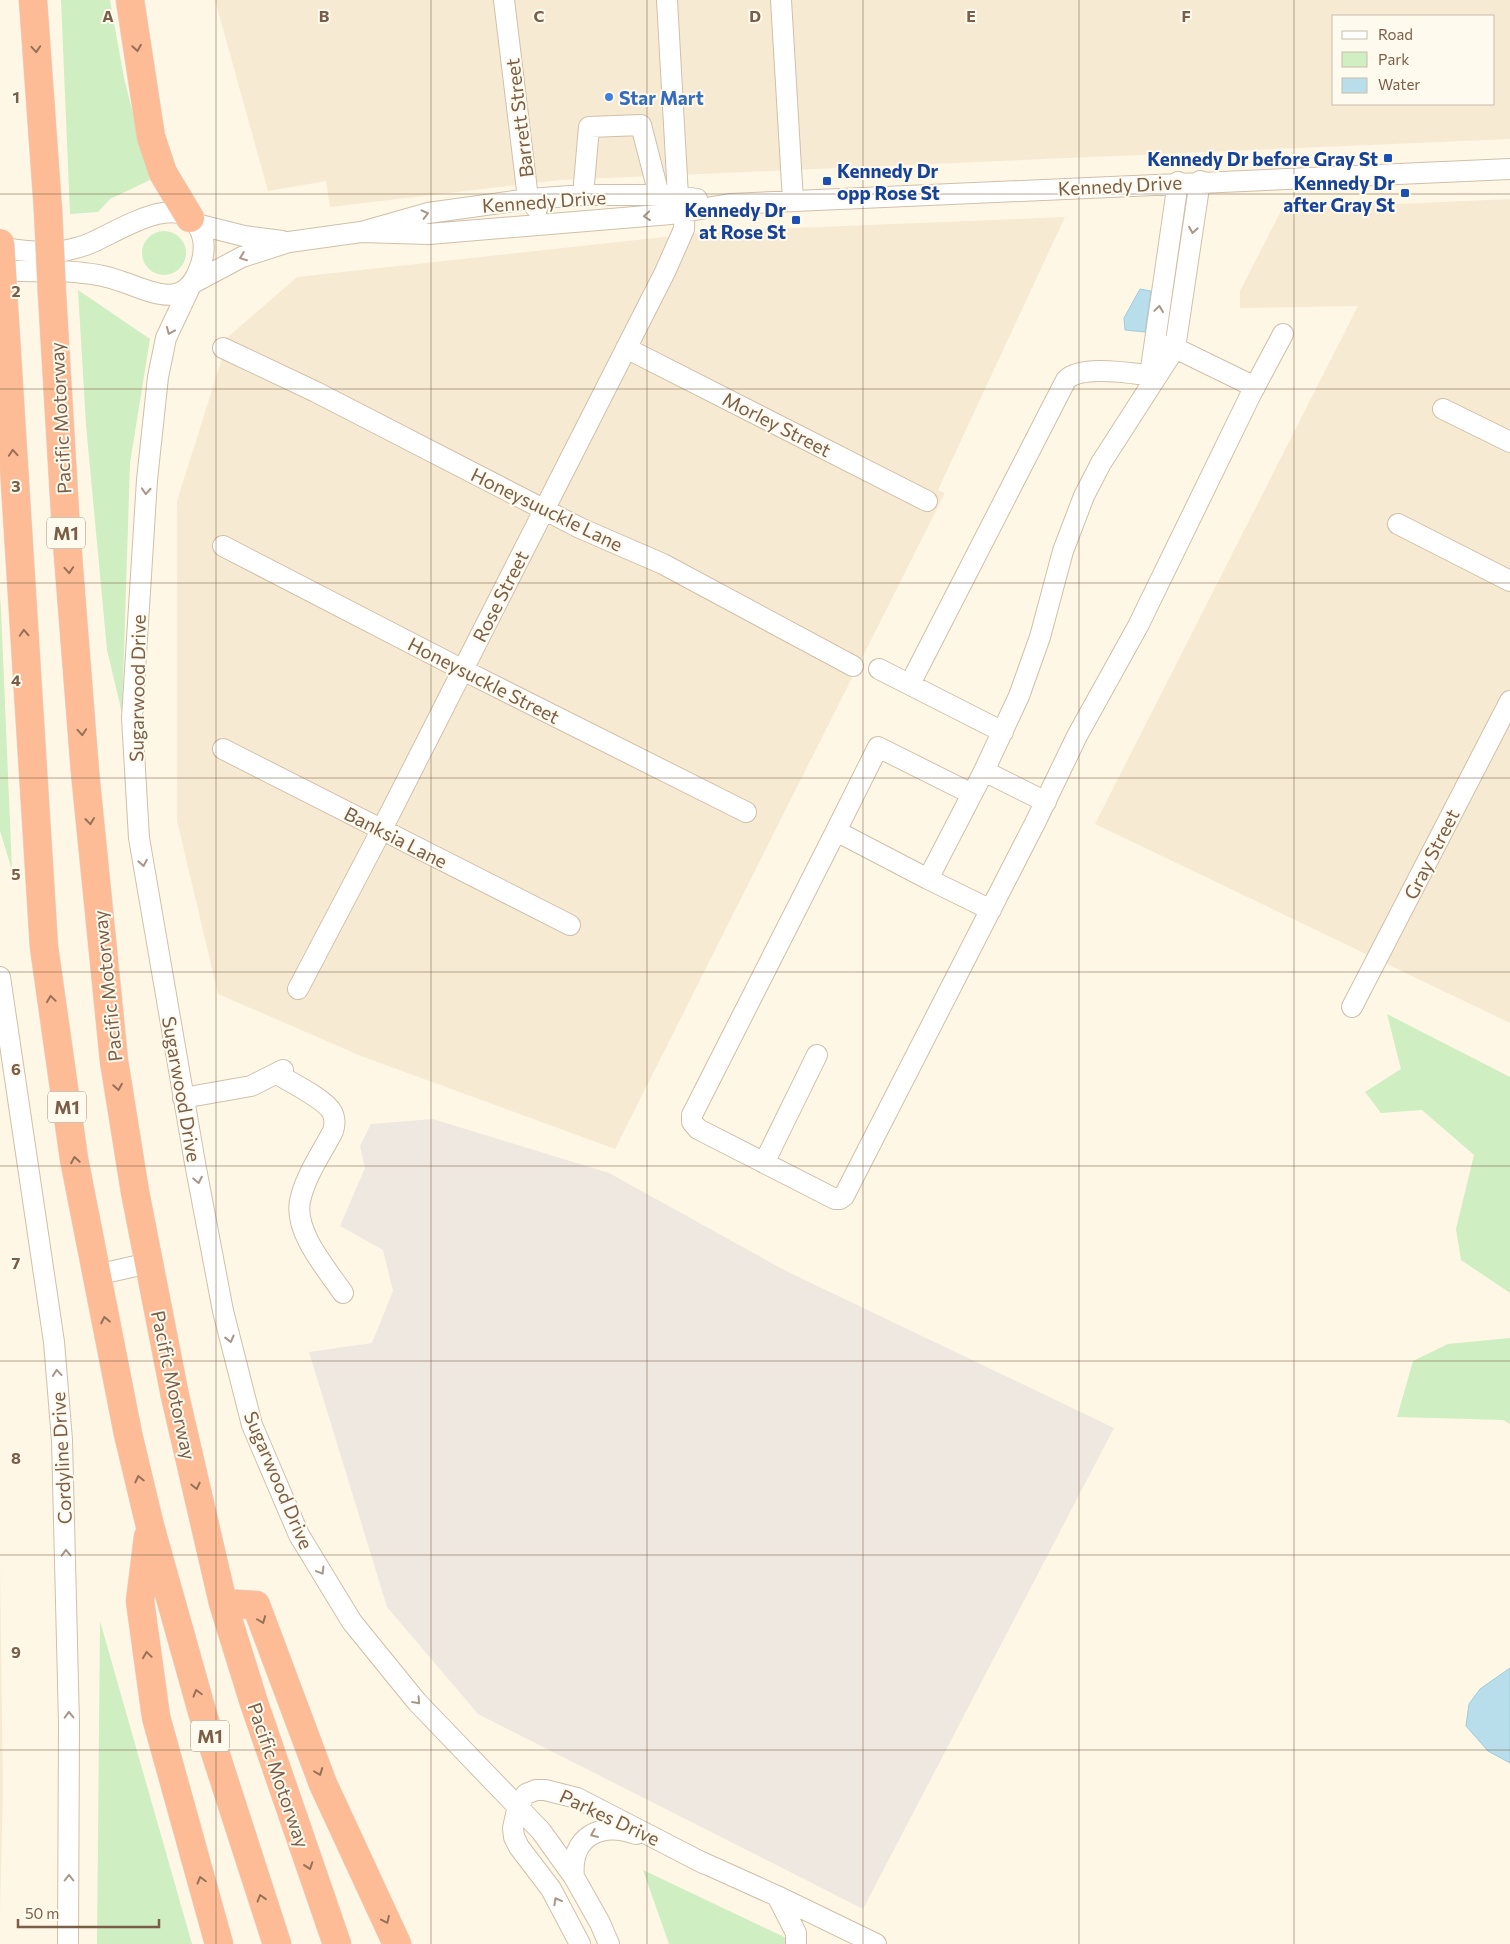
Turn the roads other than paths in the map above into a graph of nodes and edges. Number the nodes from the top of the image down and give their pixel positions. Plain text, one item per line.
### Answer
1 (33, 0) edge
2 (130, 0) edge
3 (504, 0) edge
4 (668, 0) edge
5 (781, 0) edge
6 (1510, 168) edge
7 (1200, 181) junction
8 (1178, 182) junction
9 (583, 195) junction
10 (529, 199) junction
11 (677, 200) junction
12 (793, 201) junction
13 (193, 221) junction
14 (573, 223) junction
15 (505, 228) junction
16 (362, 232) junction
17 (289, 242) junction
18 (0, 245) edge
19 (2, 281) edge
20 (192, 284) junction
21 (1283, 334) dead end
22 (1154, 344) junction
23 (223, 348) dead end
24 (626, 348) junction
25 (1175, 348) junction
26 (1153, 375) junction
27 (1255, 387) junction
28 (1443, 409) dead end
29 (1510, 442) edge
30 (927, 501) dead end
31 (544, 509) junction
32 (1398, 524) dead end
33 (223, 546) dead end
34 (1510, 580) edge
35 (853, 666) dead end
36 (879, 669) dead end
37 (462, 670) junction
38 (910, 684) junction
39 (1510, 701) edge
40 (1003, 732) junction
41 (222, 749) dead end
42 (984, 771) junction
43 (972, 794) junction
44 (1046, 802) junction
45 (746, 812) dead end
46 (382, 830) junction
47 (836, 831) junction
48 (928, 879) junction
49 (991, 910) junction
50 (570, 925) dead end
51 (0, 977) edge
52 (298, 989) dead end
53 (1352, 1007) dead end
54 (817, 1055) dead end
55 (183, 1098) junction
56 (764, 1163) junction
57 (149, 1263) junction
58 (96, 1275) junction
59 (343, 1293) dead end
60 (150, 1526) junction
61 (223, 1603) junction
62 (518, 1806) junction
63 (705, 1864) junction
64 (574, 1877) junction
65 (777, 1896) junction
66 (68, 1944) edge
67 (219, 1944) edge
68 (277, 1944) edge
69 (337, 1944) edge
70 (397, 1944) edge
71 (580, 1944) edge
72 (609, 1944) edge
73 (796, 1944) edge
74 (876, 1944) edge

1 -> 57 highway, Pacific Motorway / M1, bridge
2 -> 13 highway
3 - 10 street, Barrett Street
4 - 11 street
5 - 12 street
6 - 7 street, Kennedy Drive
7 - 8 street, Kennedy Drive
7 -> 25 street
8 - 12 street, Kennedy Drive
22 -> 8 street
9 - 10 street, Kennedy Drive
9 - 11 street, Kennedy Drive
9 - 11 street
10 - 14 street
10 - 15 street, Barrett Street
16 -> 10 street, Kennedy Drive
11 - 12 street, Kennedy Drive
11 -> 14 street, Kennedy Drive
11 - 24 street, Rose Street
13 - 17 street, Kennedy Drive
13 - 18 street, Kennedy Drive
13 - 20 street, Sugarwood Drive
14 - 15 street, Kennedy Drive
15 - 16 street, Kennedy Drive
16 - 17 street, Kennedy Drive
17 -> 20 street, Kennedy Drive
18 - 19 highway, M1, bridge
19 - 20 street, Kennedy Drive
58 -> 19 highway, M1
20 -> 55 street, Sugarwood Drive
21 - 27 street
22 - 25 street
22 - 26 street
23 - 31 street, Honeysuuckle Lane
24 - 30 street, Morley Street
24 - 31 street, Rose Street
25 - 26 street
25 - 27 street
26 - 38 street
26 - 40 street
27 - 44 street
28 - 29 street
31 - 35 street, Honeysuuckle Lane
31 - 37 street, Rose Street
32 - 34 street
33 - 37 street, Honeysuckle Street
36 - 38 street
37 - 45 street, Honeysuckle Street
37 - 46 street, Rose Street
38 - 40 street
39 - 53 street, Gray Street
40 - 42 street
41 - 46 street, Banksia Lane
42 - 43 street
42 - 44 street
43 - 47 street
43 - 48 street
44 - 49 street
46 - 50 street, Banksia Lane
46 - 52 street, Rose Street
47 - 48 street
47 - 56 street
48 - 49 street
49 - 56 street
66 -> 51 street, Cordyline Drive
54 - 56 street
55 - 59 street
55 -> 62 street, Sugarwood Drive
57 - 58 street
57 -> 61 highway, Pacific Motorway / M1
60 -> 58 highway, M1
67 -> 60 highway
68 -> 60 highway, M1
61 -> 69 highway, Pacific Motorway / M1
61 -> 70 highway
62 - 63 street, Parkes Drive
62 - 64 street, Sugarwood Drive
71 -> 62 street
63 -> 64 street, Parkes Drive
63 - 65 street, Parkes Drive
64 - 72 street, Sugarwood Drive
65 - 73 street
65 - 74 street, Parkes Drive

